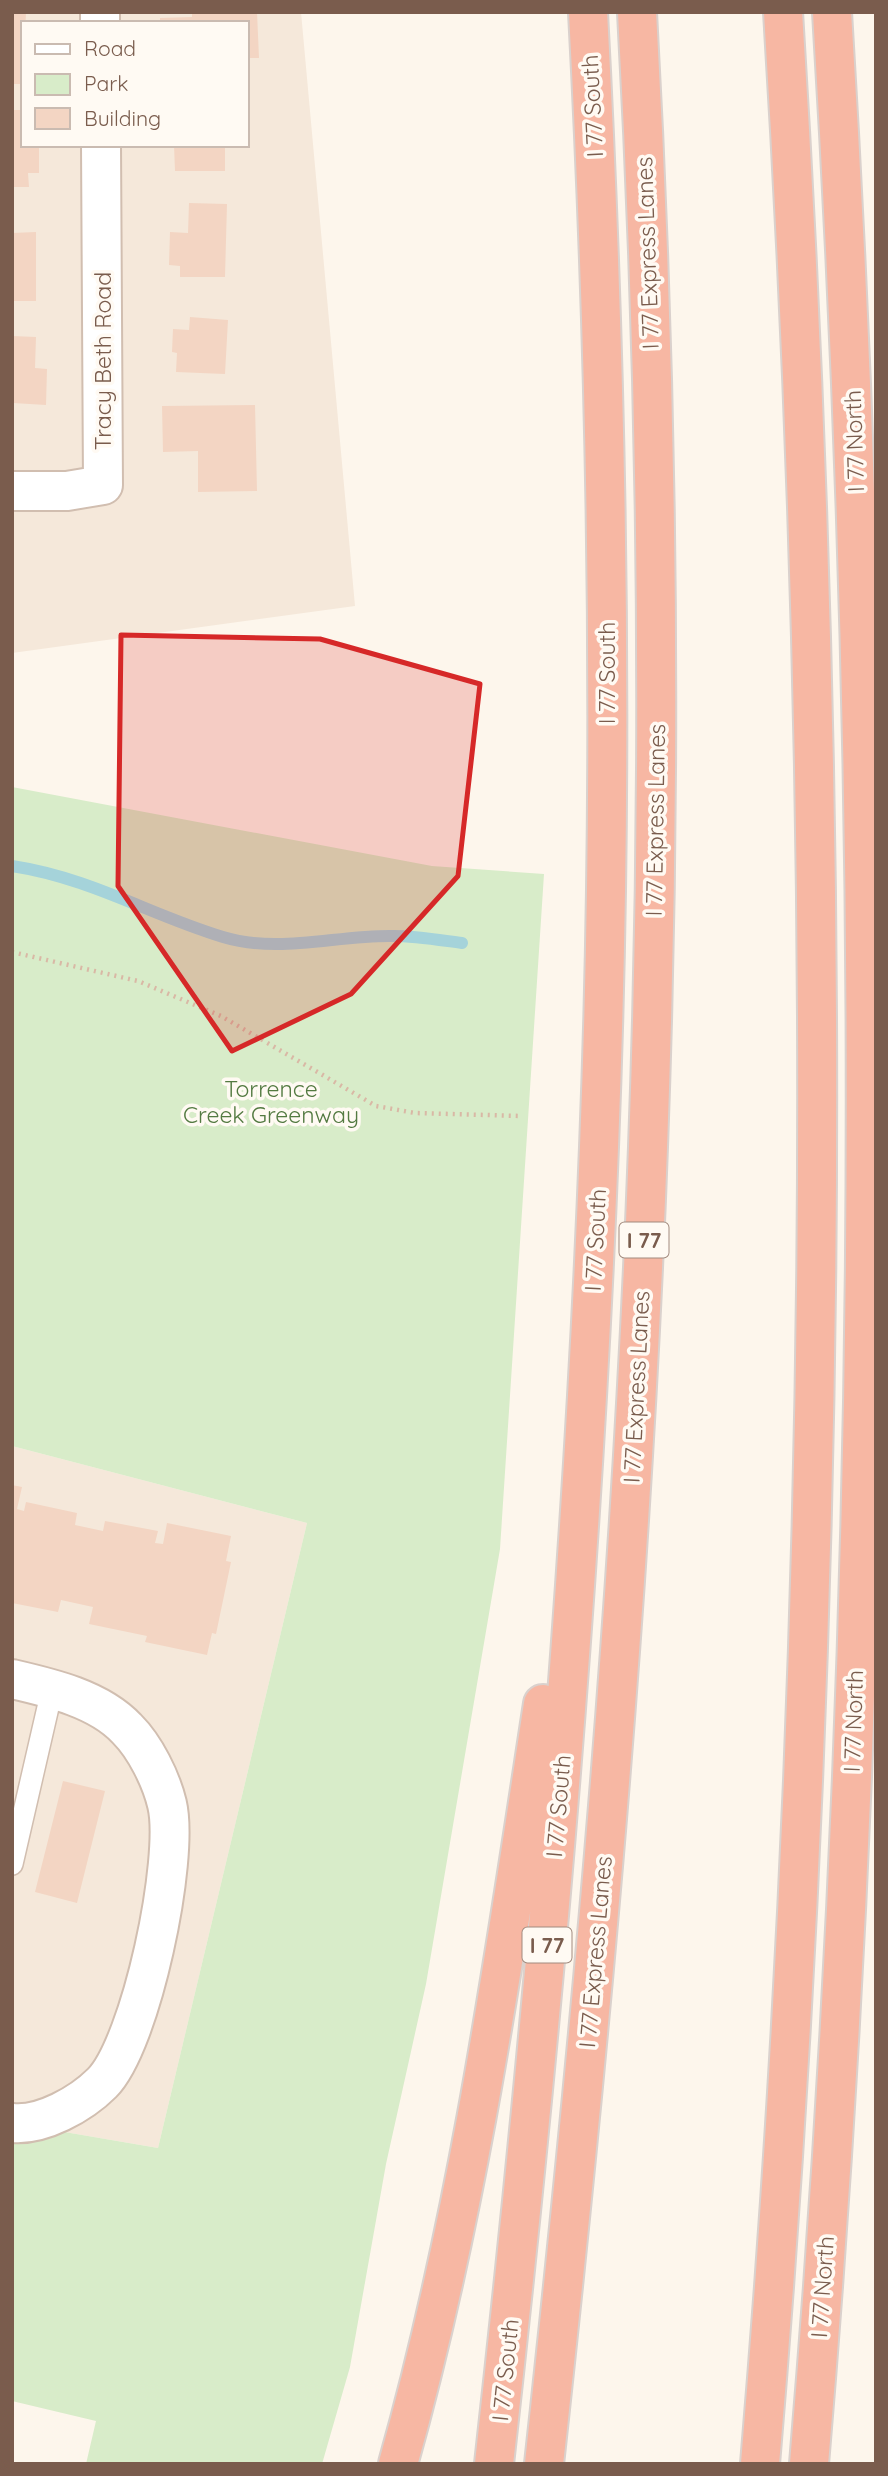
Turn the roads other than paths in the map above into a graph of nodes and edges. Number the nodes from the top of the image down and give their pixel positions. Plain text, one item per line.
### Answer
1 (588, 12) edge
2 (637, 12) edge
3 (783, 12) edge
4 (832, 12) edge
5 (101, 147) edge
6 (12, 491) edge
7 (865, 1270) junction
8 (876, 1423) edge
9 (586, 1425) junction
10 (12, 1679) edge
11 (52, 1690) junction
12 (12, 1864) edge
13 (12, 2123) edge
14 (398, 2464) edge
15 (494, 2464) edge
16 (544, 2464) edge
17 (760, 2464) edge
18 (809, 2464) edge

1 - 9 highway, I 77 South / I 77
2 - 16 highway, I 77 Express Lanes / I 77
3 - 17 highway
4 - 7 highway, I 77 North
5 - 6 street, Tracy Beth Road
7 - 8 highway
7 - 18 highway, I 77 North
9 - 14 highway
9 - 15 highway, I 77 South / I 77
10 - 11 street
11 - 12 lane
11 - 13 street

